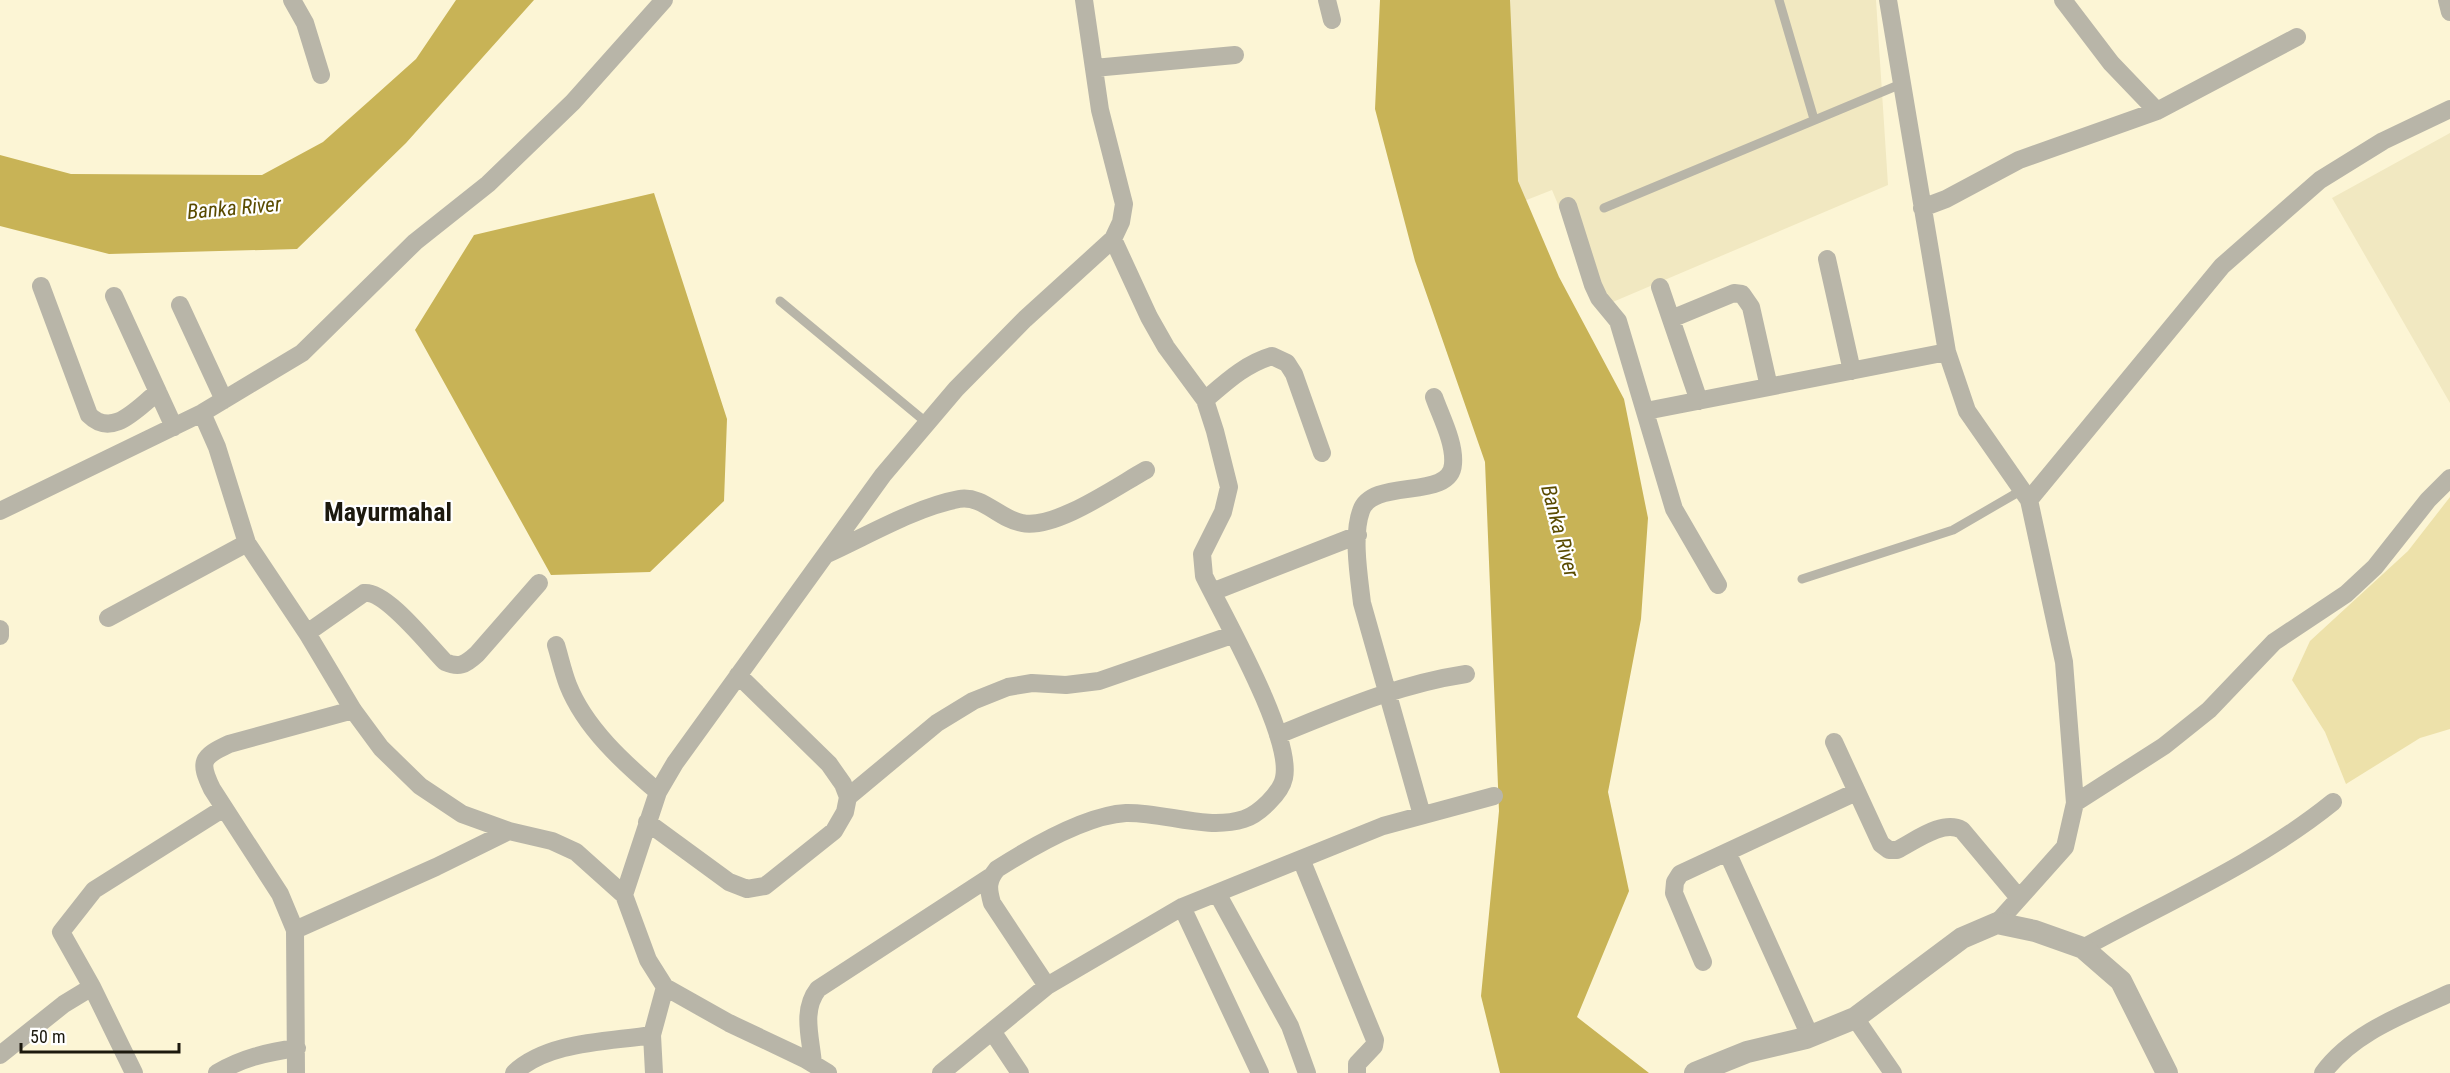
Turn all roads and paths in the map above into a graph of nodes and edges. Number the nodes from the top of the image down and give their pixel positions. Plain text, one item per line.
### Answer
1 (292, 0) edge
2 (664, 0) edge
3 (1084, 0) edge
4 (1327, 0) edge
5 (1779, 0) edge
6 (1888, 0) edge
7 (2063, 0) edge
8 (2447, 0) edge
9 (2450, 12) edge
10 (1332, 20) dead end
11 (2297, 37) dead end
12 (1234, 55) dead end
13 (1094, 68) junction
14 (321, 75) dead end
15 (1901, 84) junction
16 (2450, 109) edge
17 (2157, 111) junction
18 (1814, 119) junction
19 (1568, 206) dead end
20 (1604, 208) dead end
21 (1922, 208) junction
22 (1113, 239) junction
23 (1827, 259) dead end
24 (41, 286) dead end
25 (1660, 287) dead end
26 (114, 296) dead end
27 (780, 301) dead end
28 (180, 305) dead end
29 (1671, 319) junction
30 (1947, 352) junction
31 (1852, 371) junction
32 (1769, 387) junction
33 (158, 392) junction
34 (1434, 398) dead end
35 (224, 400) junction
36 (1205, 400) junction
37 (1699, 401) junction
38 (1646, 411) junction
39 (202, 413) junction
40 (927, 423) junction
41 (174, 427) junction
42 (1322, 453) dead end
43 (1146, 470) dead end
44 (2450, 478) edge
45 (2026, 495) junction
46 (0, 511) edge
47 (1358, 535) junction
48 (247, 543) junction
49 (826, 555) junction
50 (1802, 579) dead end
51 (539, 583) dead end
52 (1718, 585) dead end
53 (1212, 592) junction
54 (108, 618) dead end
55 (0, 628) edge
56 (307, 633) junction
57 (1232, 635) junction
58 (0, 636) edge
59 (556, 645) dead end
60 (1466, 674) dead end
61 (738, 675) junction
62 (1388, 691) junction
63 (353, 710) junction
64 (1278, 735) junction
65 (1834, 742) dead end
66 (658, 792) junction
67 (1856, 792) junction
68 (1494, 796) dead end
69 (848, 797) junction
70 (2334, 802) dead end
71 (2075, 803) junction
72 (224, 808) junction
73 (1422, 815) junction
74 (647, 822) junction
75 (509, 831) junction
76 (1728, 854) junction
77 (1301, 859) junction
78 (990, 877) junction
79 (1216, 894) junction
80 (624, 895) junction
81 (2019, 898) junction
82 (1182, 907) junction
83 (1997, 923) junction
84 (295, 930) junction
85 (2083, 948) junction
86 (1703, 962) dead end
87 (1047, 986) junction
88 (92, 987) junction
89 (665, 987) junction
90 (2450, 993) edge
91 (1855, 1018) junction
92 (992, 1031) junction
93 (652, 1035) junction
94 (1810, 1036) junction
95 (297, 1048) junction
96 (0, 1055) edge
97 (821, 1068) edge
98 (134, 1073) edge
99 (217, 1073) edge
100 (296, 1073) edge
101 (514, 1073) edge
102 (654, 1073) edge
103 (941, 1073) edge
104 (1020, 1073) edge
105 (1260, 1073) edge
106 (1307, 1073) edge
107 (1357, 1073) edge
108 (1695, 1073) edge
109 (1893, 1073) edge
110 (2168, 1073) edge
111 (2323, 1073) edge

1 - 14 street
2 - 35 street
3 - 13 street
4 - 10 street
5 - 18 lane
6 - 15 street
7 - 17 street
8 - 9 street
11 - 17 street
12 - 13 street
13 - 22 street
15 - 18 lane
15 - 21 street
16 - 45 street
17 - 21 street
18 - 20 lane
19 - 38 street
21 - 30 street
22 - 36 street
22 - 40 street
23 - 31 street
24 - 33 street
25 - 29 street
26 - 33 street
27 - 40 lane
28 - 35 street
29 - 32 street
29 - 37 street
30 - 31 street
30 - 45 street
31 - 32 street
32 - 37 street
33 - 41 street
34 - 47 street
35 - 39 street
36 - 42 street
36 - 53 street
37 - 38 street
38 - 52 street
39 - 41 street
39 - 48 street
40 - 49 street
41 - 46 street
43 - 49 street
44 - 71 street
45 - 50 lane
45 - 71 street
47 - 53 street
47 - 62 street
48 - 54 street
48 - 56 street
49 - 61 street
51 - 56 street
53 - 57 street
55 - 58 street
56 - 63 street
57 - 64 street
57 - 69 street
59 - 66 street
60 - 62 street
61 - 66 street
61 - 69 street
62 - 64 street
62 - 73 street
63 - 72 street
63 - 75 street
64 - 78 street
65 - 67 street
66 - 74 street
67 - 76 street
67 - 81 street
68 - 73 street
69 - 74 street
70 - 85 street
71 - 81 street
72 - 84 street
72 - 88 street
73 - 77 street
74 - 80 street
75 - 80 street
75 - 84 street
76 - 86 street
76 - 94 street
77 - 79 street
77 - 107 street
78 - 87 street
78 - 97 street
79 - 82 street
79 - 106 street
80 - 89 street
81 - 83 street
82 - 87 street
82 - 105 street
83 - 85 street
83 - 91 street
84 - 95 street
85 - 110 street
87 - 92 street
88 - 96 street
88 - 98 street
89 - 93 street
89 - 97 street
90 - 111 street
91 - 94 street
91 - 109 street
92 - 103 street
92 - 104 street
93 - 101 street
93 - 102 street
94 - 108 street
95 - 99 street
95 - 100 street

